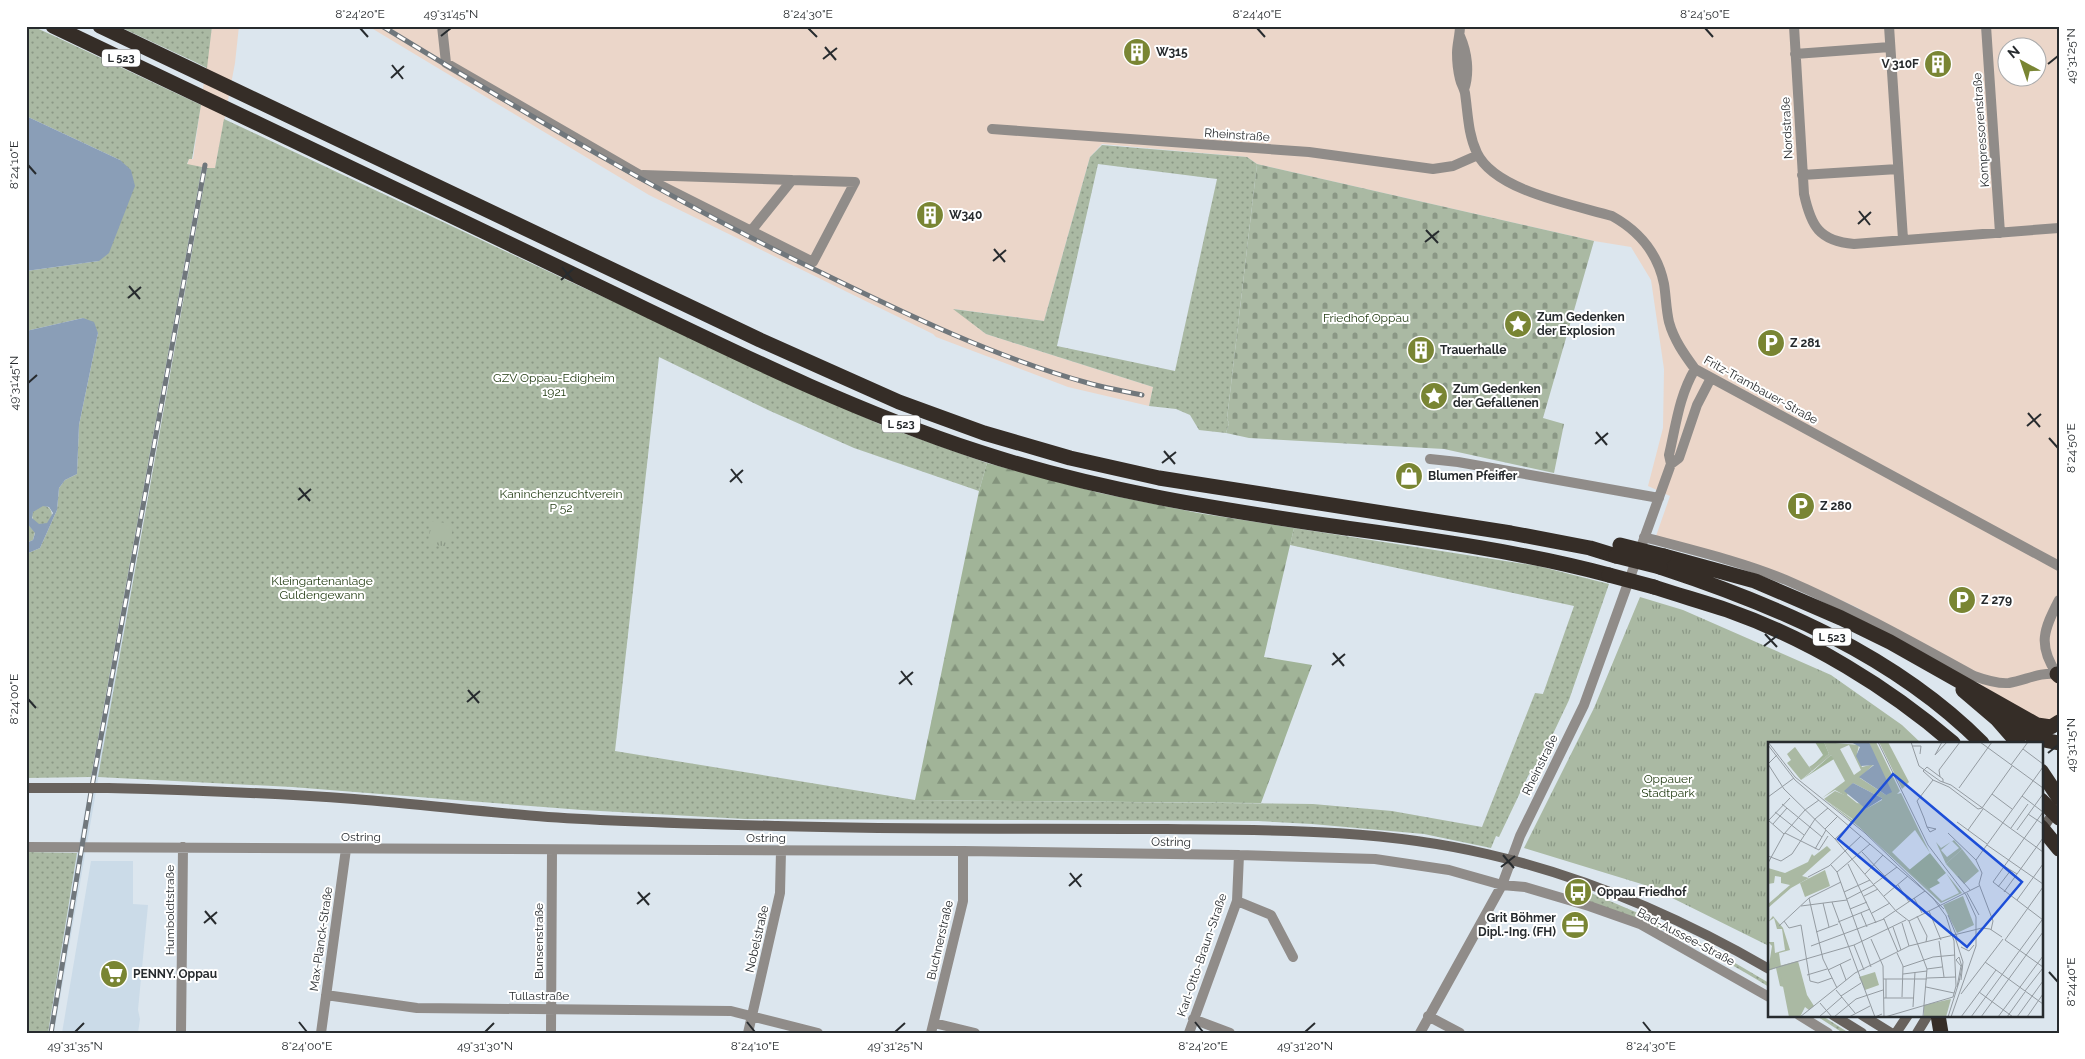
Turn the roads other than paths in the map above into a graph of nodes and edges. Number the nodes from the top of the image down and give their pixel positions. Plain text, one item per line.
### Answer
1 (53, 26) edge
2 (100, 26) edge
3 (442, 26) edge
4 (1794, 26) edge
5 (1889, 26) edge
6 (1986, 26) edge
7 (1460, 31) edge
8 (1890, 46) junction
9 (1795, 54) junction
10 (992, 129) dead end
11 (1478, 156) junction
12 (1898, 170) junction
13 (640, 174) junction
14 (1802, 175) junction
15 (792, 180) junction
16 (2059, 228) edge
17 (751, 231) junction
18 (2000, 233) junction
19 (1903, 239) junction
20 (1695, 368) junction
21 (1711, 378) junction
22 (1430, 459) dead end
23 (1671, 464) junction
24 (1658, 498) junction
25 (1644, 537) junction
26 (1662, 562) junction
27 (2059, 566) edge
28 (2059, 600) edge
29 (1942, 672) junction
30 (2058, 675) edge
31 (1997, 719) junction
32 (2059, 722) edge
33 (1952, 742) edge
34 (1981, 742) edge
35 (2017, 742) edge
36 (2059, 743) edge
37 (2042, 772) edge
38 (26, 788) edge
39 (2056, 788) edge
40 (2042, 801) edge
41 (2042, 803) edge
42 (2059, 805) edge
43 (2059, 818) edge
44 (2042, 828) edge
45 (2042, 830) edge
46 (26, 846) edge
47 (184, 847) junction
48 (346, 849) junction
49 (2059, 849) edge
50 (552, 850) junction
51 (781, 851) junction
52 (963, 851) junction
53 (1239, 855) junction
54 (1511, 860) junction
55 (1502, 885) junction
56 (1237, 901) junction
57 (1293, 957) dead end
58 (1768, 968) edge
59 (326, 995) junction
60 (1768, 996) edge
61 (552, 1009) junction
62 (1428, 1016) junction
63 (1801, 1016) edge
64 (1835, 1016) edge
65 (1864, 1016) edge
66 (1907, 1016) edge
67 (1927, 1016) edge
68 (1938, 1016) edge
69 (752, 1017) junction
70 (1193, 1019) junction
71 (932, 1028) edge
72 (181, 1033) edge
73 (321, 1033) edge
74 (550, 1033) edge
75 (748, 1033) edge
76 (818, 1033) edge
77 (975, 1033) edge
78 (1189, 1033) edge
79 (1230, 1033) edge
80 (1420, 1033) edge
81 (1460, 1033) edge
82 (1828, 1033) edge
83 (1862, 1033) edge
84 (1891, 1033) edge
85 (1896, 1033) edge
86 (1917, 1033) edge
87 (1941, 1033) edge

1 - 33 highway, L 523, bridge
2 - 26 highway, L 523, bridge
3 - 13 street
4 - 9 street, Nordstraße
5 - 8 street
6 - 18 street, Kompressorenstraße
7 - 11 street, Fritz-Trambauer-Straße
8 - 9 street
8 - 12 street
9 - 14 street, Nordstraße
10 - 11 street, Rheinstraße
11 - 20 street, Fritz-Trambauer-Straße
12 - 14 street
12 - 19 street
13 - 15 street
13 - 17 street
14 - 19 street, Nordstraße
15 - 17 street
15 - 17 street
16 - 18 street
18 - 19 street
20 - 21 street, Fritz-Trambauer-Straße
20 - 23 street, Rheinstraße
21 - 23 street, Rheinstraße
21 - 27 street, Fritz-Trambauer-Straße
22 - 24 street
23 - 24 street, Rheinstraße
24 - 25 street, Rheinstraße
25 - 30 street
25 - 54 street, Rheinstraße
26 - 29 highway
26 - 34 highway, L 523
28 - 30 street
29 - 31 highway
29 - 32 highway
31 - 35 highway
31 - 36 highway
37 - 39 highway
38 - 54 street, bridge
39 - 40 street
41 - 43 highway, bridge
42 - 44 street
45 - 49 highway, bridge
46 - 47 street, Ostring
47 - 48 street, Ostring
47 - 72 street, Humboldtstraße
48 - 50 street, Ostring
48 - 59 street, Max-Planck-Straße
50 - 51 street, Ostring
50 - 61 street, Bunsenstraße
51 - 52 street, Ostring
51 - 69 street, Nobelstraße
52 - 53 street, Ostring
52 - 71 street, Buchnerstraße
53 - 55 street, Ostring
53 - 56 street, Karl-Otto-Braun-Straße
54 - 55 street, Rheinstraße
54 - 58 street
55 - 60 street, Bad-Aussee-Straße
55 - 62 street, Rheinstraße
56 - 57 street
56 - 70 street, Karl-Otto-Braun-Straße
59 - 61 street, Tullastraße
59 - 73 street, Max-Planck-Straße
61 - 69 street, Tullastraße
61 - 74 street, Bunsenstraße
62 - 80 street, Rheinstraße
62 - 81 street
63 - 82 street
64 - 83 street
65 - 84 street
66 - 85 street
67 - 86 street
68 - 87 highway
69 - 75 street, Nobelstraße
69 - 76 street, Tullastraße
70 - 78 street, Karl-Otto-Braun-Straße
70 - 79 street
71 - 77 street

